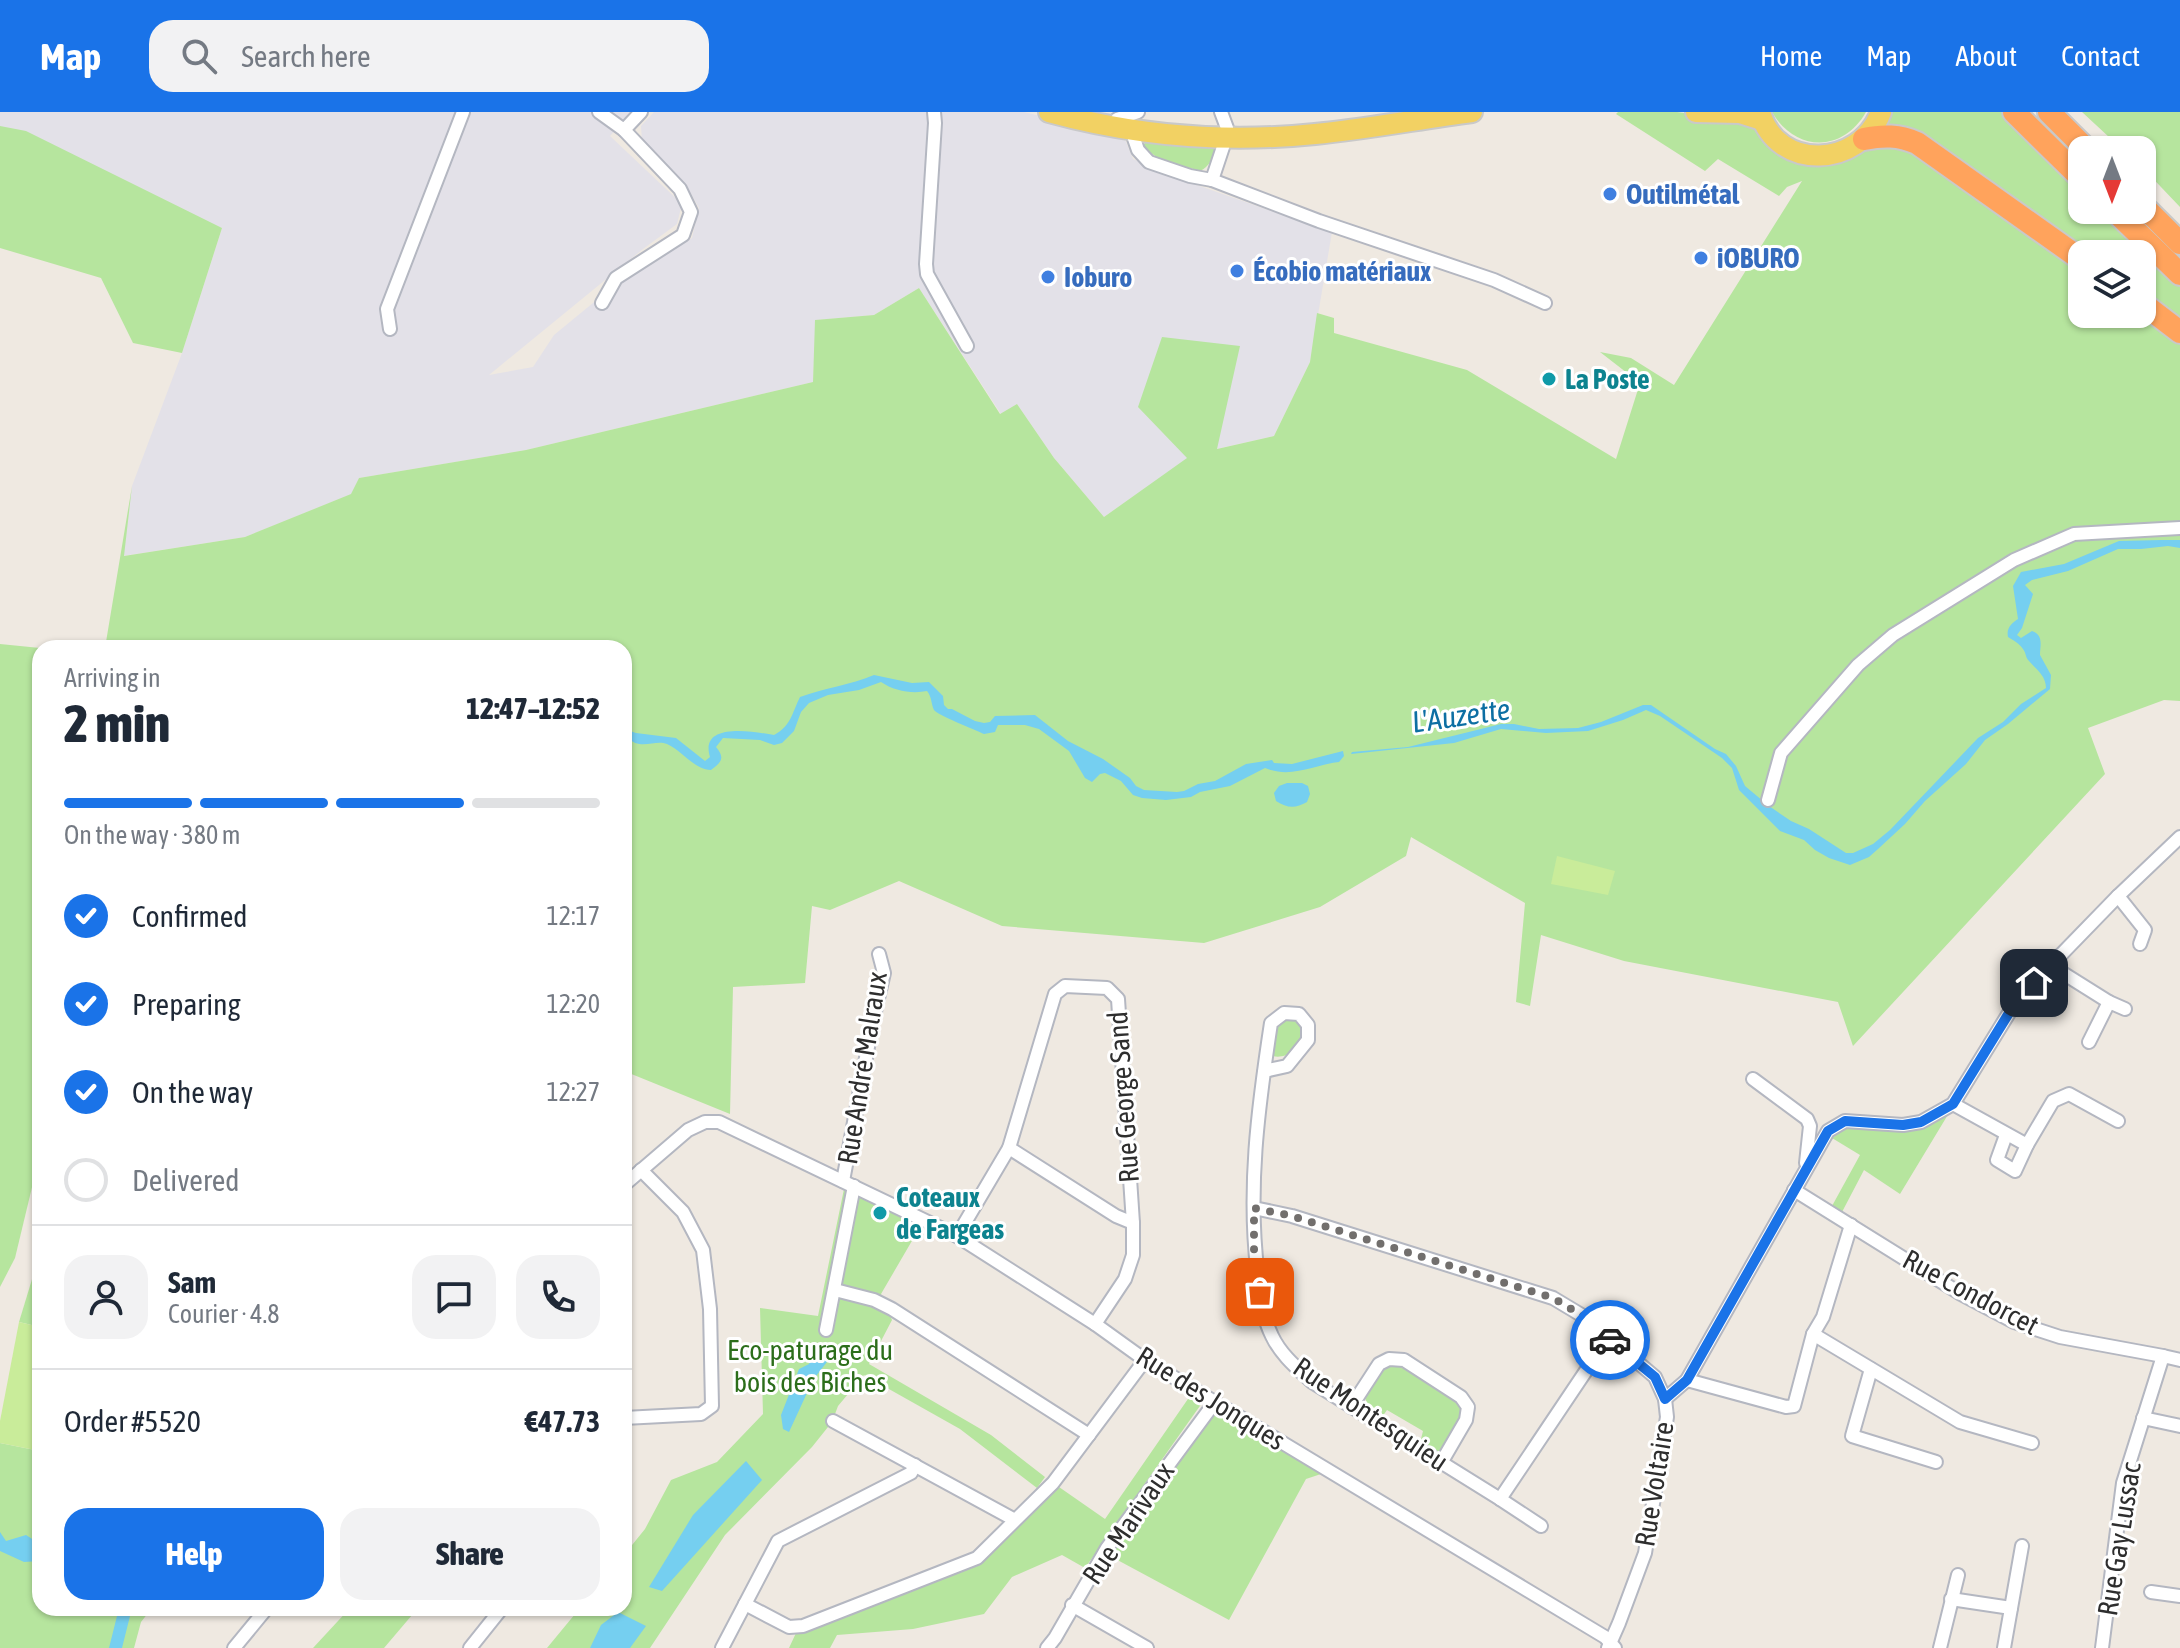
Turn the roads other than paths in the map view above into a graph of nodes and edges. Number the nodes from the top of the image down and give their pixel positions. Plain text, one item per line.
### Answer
1 (463, 112) edge
2 (599, 112) edge
3 (641, 112) edge
4 (934, 112) edge
5 (1049, 112) edge
6 (1084, 112) edge
7 (1391, 112) edge
8 (1472, 112) edge
9 (1696, 112) edge
10 (1881, 112) edge
11 (2014, 112) edge
12 (2049, 112) edge
13 (1761, 116) edge
14 (1128, 120) edge
15 (1225, 126) edge
16 (624, 130) junction
17 (2073, 136) edge
18 (1864, 139) junction
19 (2068, 165) edge
20 (1212, 180) junction
21 (2156, 219) edge
22 (2128, 224) edge
23 (2180, 243) edge
24 (2068, 250) edge
25 (2180, 274) edge
26 (602, 303) dead end
27 (1545, 303) dead end
28 (2156, 314) edge
29 (390, 329) dead end
30 (2180, 332) edge
31 (967, 346) dead end
32 (2180, 528) edge
33 (1768, 800) dead end
34 (2180, 837) edge
35 (2118, 896) junction
36 (2140, 944) dead end
37 (879, 954) dead end
38 (2050, 965) junction
39 (2109, 1002) junction
40 (2125, 1009) dead end
41 (2089, 1042) dead end
42 (1264, 1071) junction
43 (1753, 1079) dead end
44 (1953, 1104) junction
45 (2118, 1121) dead end
46 (2006, 1135) junction
47 (2027, 1145) junction
48 (1009, 1148) junction
49 (641, 1170) junction
50 (1805, 1171) junction
51 (632, 1178) edge
52 (848, 1184) junction
53 (1794, 1190) junction
54 (1254, 1208) junction
55 (1133, 1223) junction
56 (1851, 1225) junction
57 (957, 1236) junction
58 (835, 1290) junction
59 (1095, 1324) junction
60 (826, 1330) dead end
61 (1813, 1334) junction
62 (1608, 1338) junction
63 (2163, 1356) junction
64 (1145, 1360) junction
65 (2180, 1360) edge
66 (1871, 1369) junction
67 (1687, 1380) junction
68 (1665, 1399) junction
69 (1215, 1402) junction
70 (1351, 1407) junction
71 (632, 1418) edge
72 (2143, 1418) junction
73 (833, 1421) dead end
74 (2180, 1426) edge
75 (1089, 1435) junction
76 (2032, 1443) dead end
77 (1936, 1462) dead end
78 (1441, 1463) junction
79 (915, 1465) junction
80 (1500, 1499) junction
81 (1015, 1520) junction
82 (1541, 1526) dead end
83 (2022, 1546) dead end
84 (1958, 1575) dead end
85 (2151, 1592) dead end
86 (2180, 1596) edge
87 (1951, 1599) junction
88 (745, 1604) junction
89 (1072, 1605) junction
90 (2011, 1608) junction
91 (260, 1616) edge
92 (496, 1616) edge
93 (1611, 1646) edge
94 (234, 1648) edge
95 (470, 1648) edge
96 (722, 1648) edge
97 (1047, 1648) edge
98 (1147, 1648) edge
99 (1940, 1648) edge
100 (2004, 1648) edge
101 (2102, 1648) edge

1 - 29 street
2 - 16 street
3 - 16 street
4 - 31 street
5 - 14 main road
6 - 14 main road
7 - 15 main road
8 - 15 main road
9 - 13 main road
10 - 18 main road
11 - 19 highway
12 - 17 highway
13 - 18 main road
14 - 15 main road
14 - 20 street
15 - 20 street
16 - 26 street
18 - 24 highway
20 - 27 street
21 - 23 highway
22 - 25 highway
28 - 30 highway
32 - 33 street
34 - 35 street
35 - 36 street
35 - 38 street
37 - 52 street, Rue André Malraux
38 - 39 street
38 - 44 street
39 - 40 street
39 - 41 street
42 - 42 street, Rue Montesquieu
42 - 54 street, Rue Montesquieu
43 - 50 street
44 - 46 street
44 - 50 street, Rue Voltaire
45 - 47 street
46 - 47 street
46 - 47 street
48 - 55 street
48 - 55 street, Rue George Sand
48 - 57 street, Rue George Sand
49 - 51 street
49 - 52 street, Rue des Jonques
49 - 71 street
50 - 53 street, Rue Voltaire
52 - 57 street, Rue des Jonques
52 - 58 street, Rue André Malraux
53 - 56 street, Rue Condorcet
53 - 67 street, Rue Voltaire
54 - 62 street
54 - 70 street, Rue Montesquieu
55 - 59 street, Rue George Sand
56 - 61 street
56 - 63 street, Rue Condorcet
57 - 59 street, Rue des Jonques
58 - 60 street, Rue André Malraux
58 - 75 street
59 - 64 street, Rue des Jonques
61 - 66 street
61 - 67 street
62 - 68 street
62 - 80 street
63 - 65 street
63 - 72 street, Rue Gay Lussac
64 - 69 street, Rue des Jonques
64 - 75 street
66 - 76 street
66 - 77 street
67 - 68 street, Rue Voltaire
68 - 93 street, Rue Voltaire
69 - 89 street, Rue Marivaux
69 - 93 street, Rue des Jonques
70 - 78 street, Rue Montesquieu
70 - 78 street
72 - 74 street
72 - 101 street, Rue Gay Lussac
73 - 79 street
75 - 81 street
78 - 80 street, Rue Montesquieu
79 - 81 street
79 - 88 street
80 - 82 street, Rue Montesquieu
81 - 88 street
83 - 90 street
84 - 87 street
85 - 86 street
87 - 90 street
87 - 99 street
88 - 96 street
89 - 97 street, Rue Marivaux
89 - 98 street
90 - 100 street
91 - 94 street
92 - 95 street

